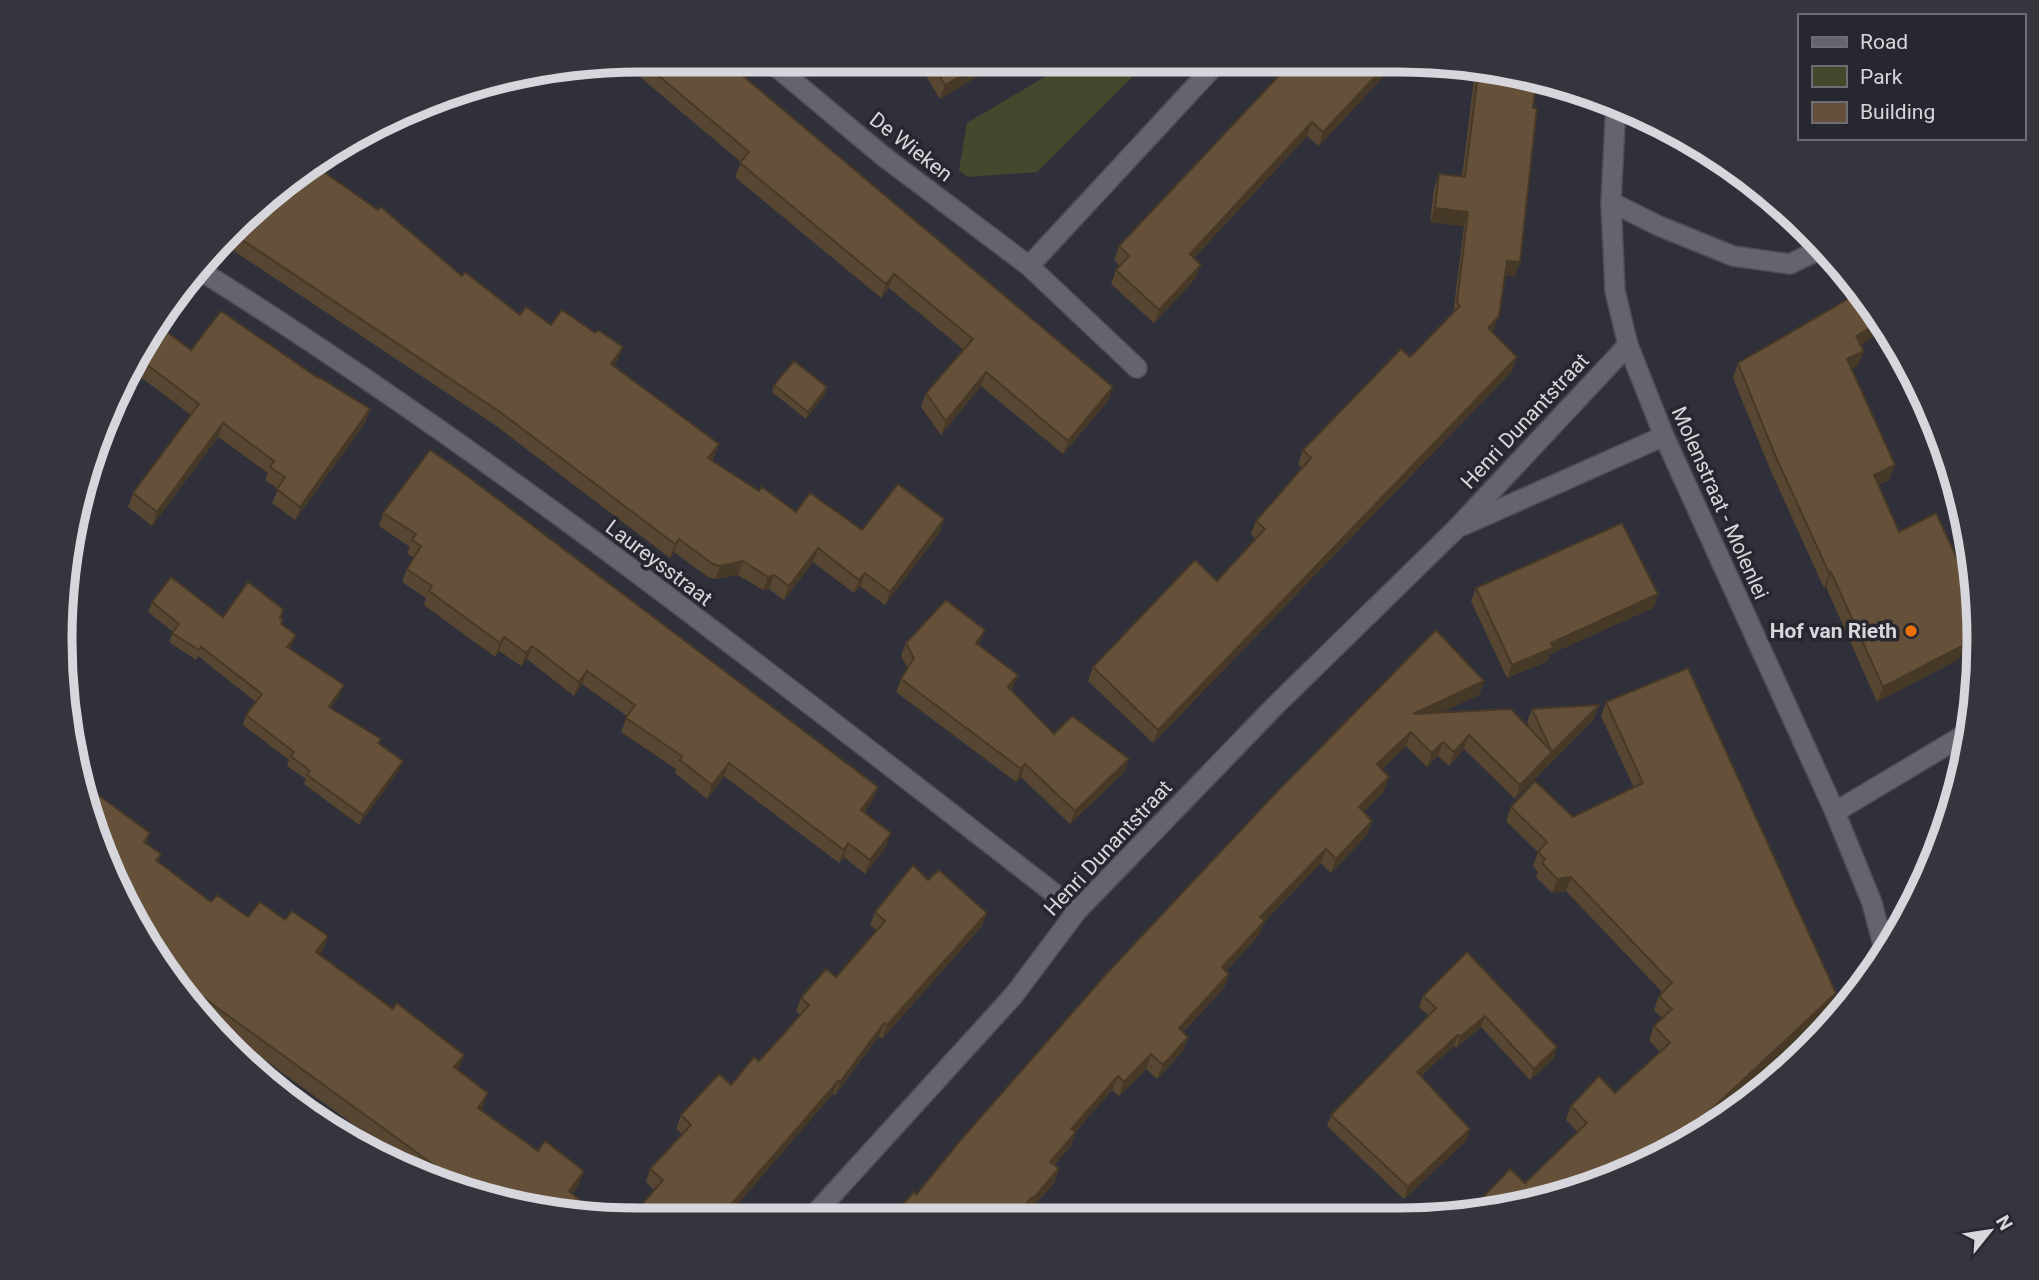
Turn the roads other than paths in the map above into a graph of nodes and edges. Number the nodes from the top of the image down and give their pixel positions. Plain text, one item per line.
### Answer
1 (782, 72) edge
2 (1209, 72) edge
3 (1615, 115) edge
4 (1611, 202) junction
5 (1814, 252) edge
6 (1029, 266) junction
7 (206, 274) edge
8 (1628, 345) junction
9 (1138, 368) dead end
10 (1664, 436) junction
11 (1456, 529) junction
12 (1958, 739) edge
13 (1835, 812) junction
14 (1872, 902) junction
15 (1077, 911) junction
16 (1888, 929) edge
17 (1882, 939) edge
18 (820, 1208) edge

1 - 6 street, De Wieken
2 - 6 street
3 - 4 street, Molenstraat - Molenlei
4 - 5 street
4 - 8 street, Molenstraat - Molenlei
6 - 9 street, De Wieken
7 - 15 street, Laureysstraat
8 - 10 street, Molenstraat - Molenlei
8 - 11 street, Henri Dunantstraat
10 - 11 street, Henri Dunantstraat
10 - 13 street, Molenstraat - Molenlei
11 - 15 street, Henri Dunantstraat
12 - 13 street
13 - 14 street, Molenstraat - Molenlei
14 - 16 street
14 - 17 street
15 - 18 street, Henri Dunantstraat

